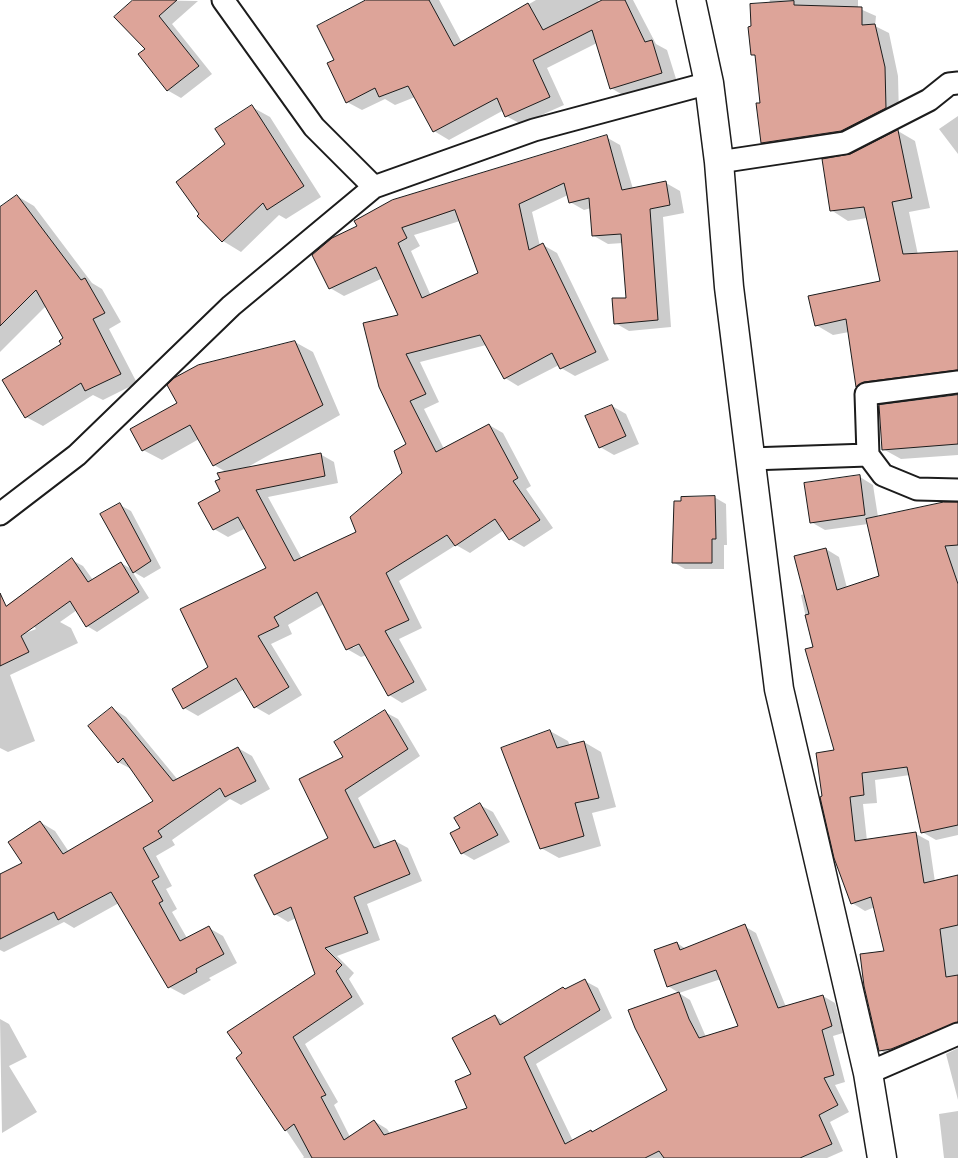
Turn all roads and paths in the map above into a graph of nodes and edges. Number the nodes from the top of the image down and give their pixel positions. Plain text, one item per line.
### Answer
1 (224, 0) edge
2 (691, 0) edge
3 (710, 83) junction
4 (958, 83) edge
5 (719, 162) junction
6 (374, 187) junction
7 (958, 382) edge
8 (868, 455) junction
9 (750, 459) junction
10 (958, 490) edge
11 (0, 514) edge
12 (958, 1034) edge
13 (868, 1073) junction
14 (882, 1158) edge

1 - 6 street
2 - 3 street
3 - 5 street
3 - 6 street
4 - 5 street
5 - 9 street
6 - 11 street
7 - 8 street
8 - 9 street
8 - 10 street
9 - 13 street
12 - 13 street
13 - 14 street

